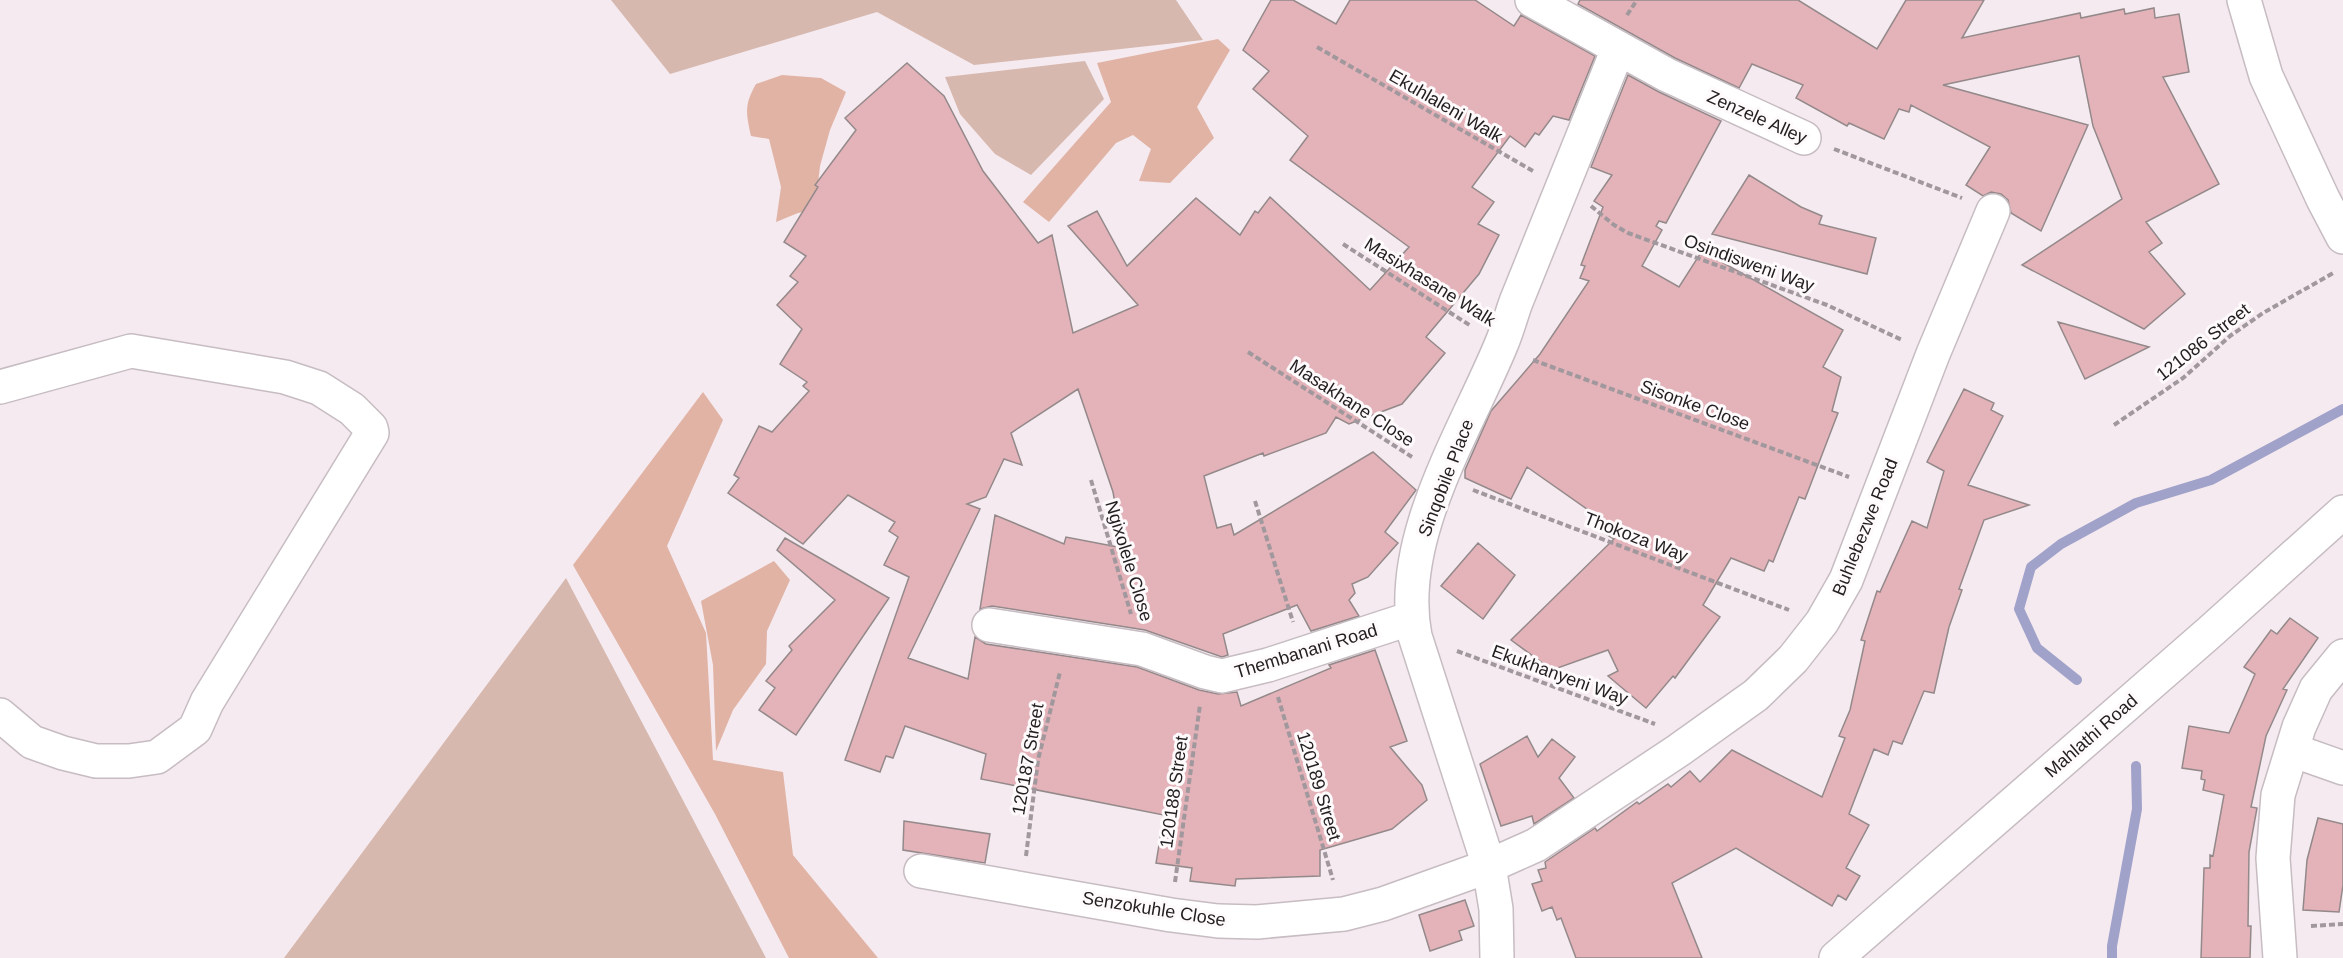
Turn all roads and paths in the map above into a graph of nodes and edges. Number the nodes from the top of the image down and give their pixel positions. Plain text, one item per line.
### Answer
1 (1532, 0) edge
2 (2244, 0) edge
3 (1317, 47) dead end
4 (1618, 49) junction
5 (1804, 138) joint
6 (1562, 188) junction
7 (2333, 193) edge
8 (1993, 211) joint
9 (2343, 237) edge
10 (1343, 244) dead end
11 (2343, 267) edge
12 (1502, 344) junction
13 (1248, 352) dead end
14 (1933, 354) junction
15 (0, 387) edge
16 (2114, 425) dead end
17 (1442, 476) junction
18 (1091, 480) dead end
19 (1881, 488) junction
20 (1255, 501) dead end
21 (2343, 512) edge
22 (1822, 622) junction
23 (989, 625) dead end
24 (1413, 627) junction
25 (1070, 636) junction
26 (1142, 649) junction
27 (1303, 654) junction
28 (2343, 656) edge
29 (1268, 665) junction
30 (1205, 672) junction
31 (3, 725) edge
32 (1695, 739) junction
33 (2292, 750) junction
34 (2343, 768) edge
35 (1489, 866) junction
36 (921, 871) dead end
37 (1022, 888) junction
38 (1344, 914) junction
39 (1171, 915) junction
40 (1497, 958) edge
41 (1836, 958) edge
42 (2280, 958) edge

1 - 4 street, Zenzele Alley
2 - 7 street
3 - 6 path, Ekuhlaleni Walk
4 - 5 street, Zenzele Alley
4 - 6 street, Sinqobile Place
5 - 8 path, Zenzele Alley
6 - 12 street, Sinqobile Place
6 - 14 path, Osindisweni Way
7 - 9 street
8 - 14 street, Buhlebezwe Road
10 - 12 path, Masixhasane Walk
11 - 16 path, 121086 Street
12 - 17 street, Sinqobile Place
12 - 19 path, Sisonke Close
13 - 17 path, Masakhane Close
14 - 19 street, Buhlebezwe Road
15 - 31 street
17 - 22 path, Thokoza Way
17 - 24 street, Sinqobile Place
18 - 26 path, Ngixolele Close
19 - 22 street, Buhlebezwe Road
20 - 27 path
21 - 41 street, Mahlathi Road
22 - 32 street, Buhlebezwe Road
23 - 25 street, Thembanani Road
24 - 27 street, Thembanani Road
24 - 32 path, Ekukhanyeni Way
24 - 35 street, Sinqobile Place
25 - 26 street, Thembanani Road
25 - 37 path, 120187 Street
26 - 30 street, Thembanani Road
27 - 29 street, Thembanani Road
28 - 33 street
29 - 30 street, Thembanani Road
29 - 38 path, 120189 Street
30 - 39 path, 120188 Street
32 - 35 street, Buhlebezwe Road
33 - 34 street
33 - 42 street
35 - 38 street, Senzokuhle Close
35 - 40 street, Sinqobile Place
36 - 37 street, Senzokuhle Close
37 - 39 street, Senzokuhle Close
38 - 39 street, Senzokuhle Close

